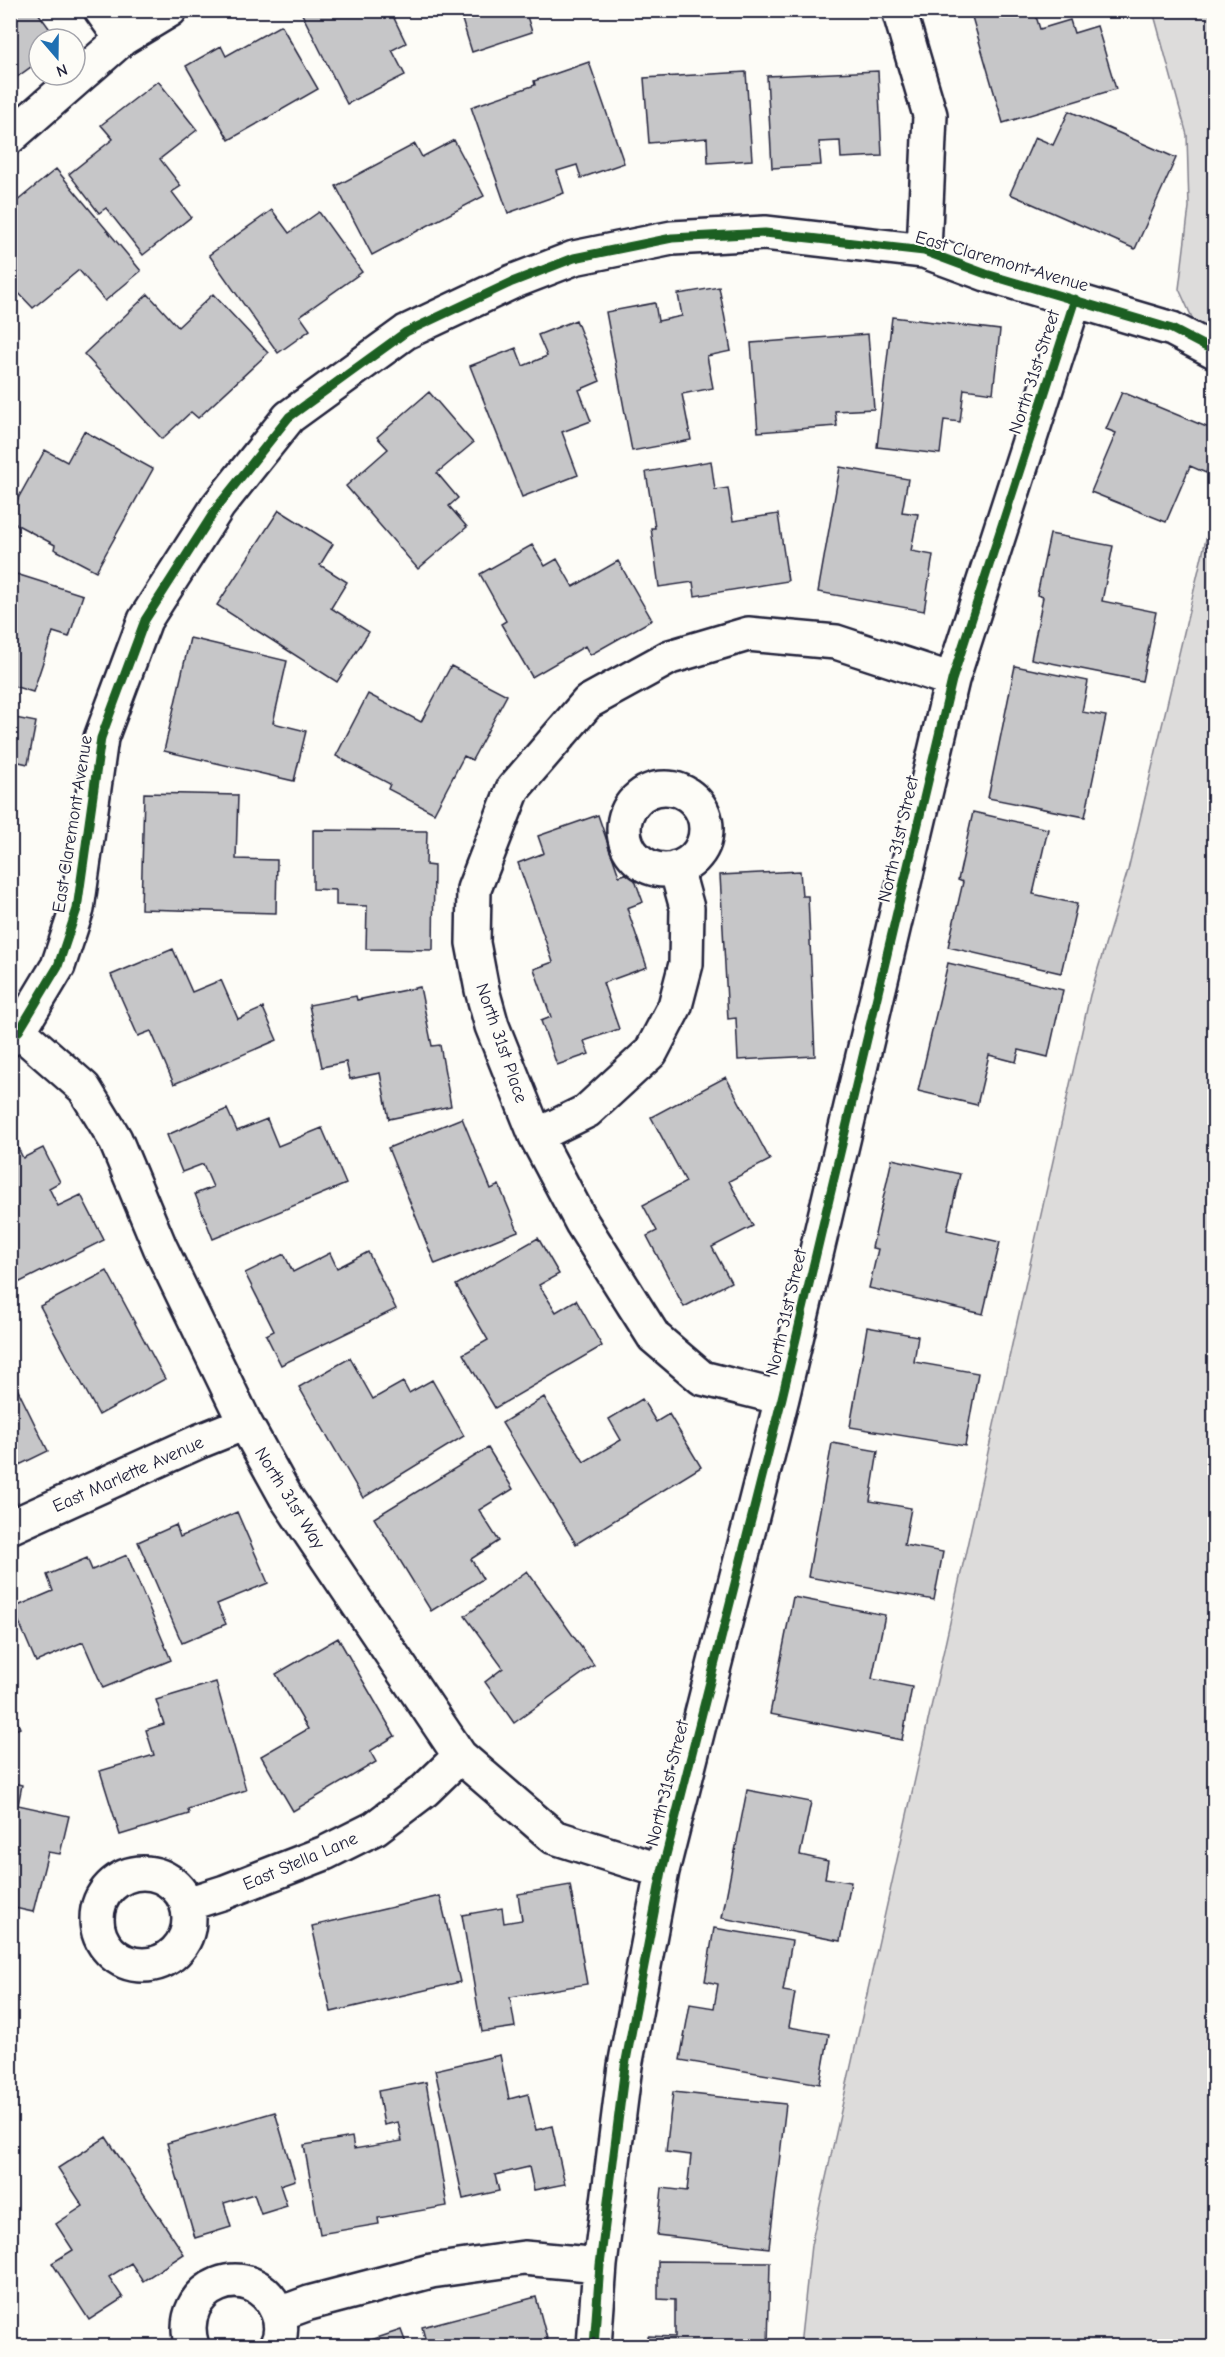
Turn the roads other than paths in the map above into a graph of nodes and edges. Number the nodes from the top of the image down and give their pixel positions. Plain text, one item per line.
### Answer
1 (101, 10) edge
2 (170, 10) edge
3 (899, 10) edge
4 (122, 39) junction
5 (10, 137) edge
6 (924, 251) junction
7 (1075, 299) junction
8 (1215, 351) edge
9 (952, 680) junction
10 (676, 868) dead end
11 (15, 1035) edge
12 (536, 1136) junction
13 (782, 1398) junction
14 (245, 1423) junction
15 (10, 1527) edge
16 (460, 1756) junction
17 (662, 1871) junction
18 (187, 1904) dead end
19 (600, 2265) junction
20 (279, 2314) junction
21 (192, 2346) edge
22 (276, 2346) edge
23 (594, 2346) edge

1 - 4 street
2 - 4 street
3 - 6 street
4 - 5 street
6 - 7 street, East Claremont Avenue
6 - 11 street, East Claremont Avenue
7 - 8 street, East Claremont Avenue
7 - 9 street, North 31st Street
9 - 12 street, North 31st Place
9 - 13 street, North 31st Street
10 - 12 street
11 - 14 street, North 31st Way
12 - 13 street, North 31st Place
13 - 17 street, North 31st Street
14 - 15 street, East Marlette Avenue
14 - 16 street, North 31st Way
16 - 17 street, North 31st Way
16 - 18 street, East Stella Lane
17 - 19 street, North 31st Street
19 - 20 street
19 - 23 street, North 31st Street
20 - 21 street
20 - 22 street

